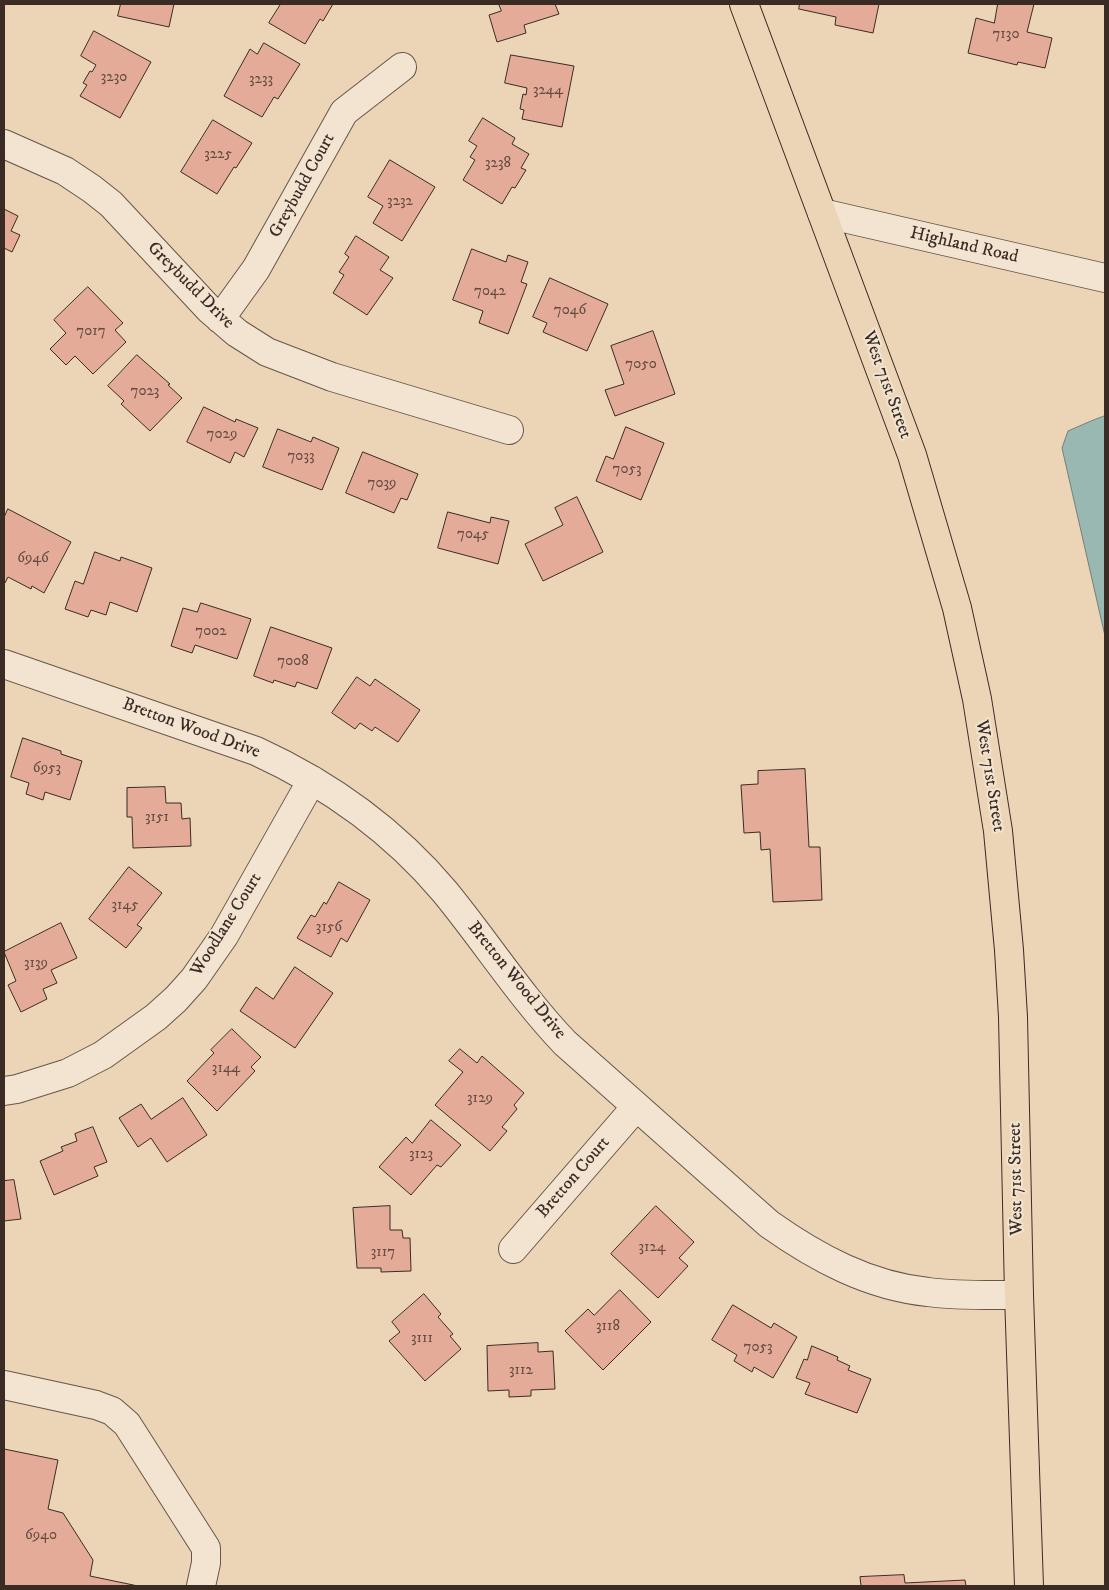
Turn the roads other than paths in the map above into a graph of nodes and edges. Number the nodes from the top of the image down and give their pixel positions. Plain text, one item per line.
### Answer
1 (744, 4) edge
2 (402, 67) dead end
3 (4, 144) edge
4 (822, 213) junction
5 (1105, 278) edge
6 (220, 319) junction
7 (509, 430) dead end
8 (4, 664) edge
9 (312, 780) junction
10 (4, 1091) edge
11 (636, 1107) junction
12 (513, 1250) dead end
13 (1019, 1295) junction
14 (4, 1385) edge
15 (201, 1586) edge
16 (1029, 1586) edge

1 - 4 main road, West 71st Street
2 - 6 street, Greybudd Court
3 - 6 street, Greybudd Drive
4 - 5 street, Highland Road
4 - 13 main road, West 71st Street
6 - 7 street, Greybudd Drive
8 - 9 street, Bretton Wood Drive
9 - 10 street, Woodlane Court
9 - 11 street, Bretton Wood Drive
11 - 12 street, Bretton Court
11 - 13 street, Bretton Wood Drive
13 - 16 main road, West 71st Street
14 - 15 street

